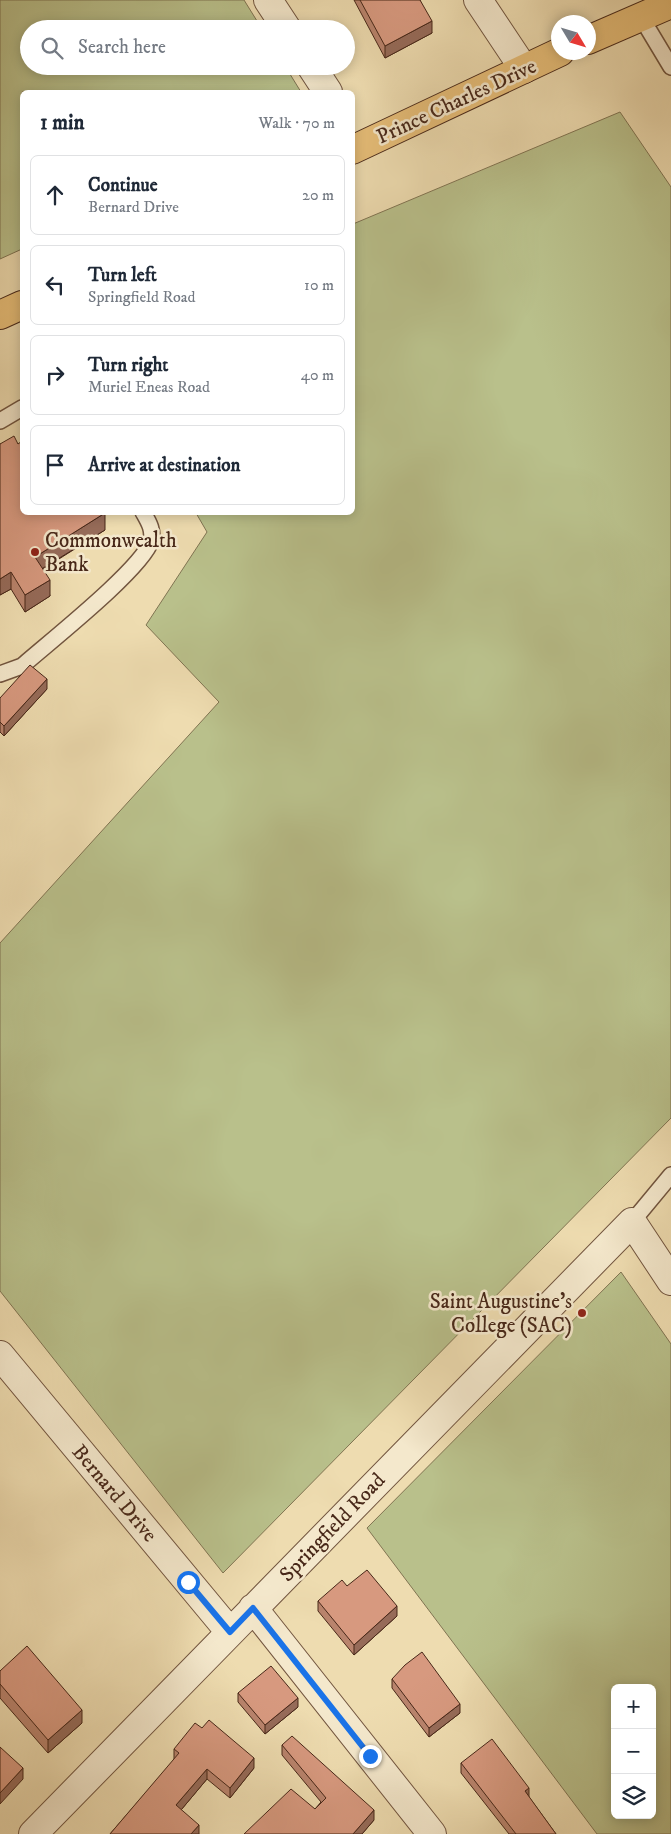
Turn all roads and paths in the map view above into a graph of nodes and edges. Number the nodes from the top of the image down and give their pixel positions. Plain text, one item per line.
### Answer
1 (268, 0) edge
2 (478, 0) edge
3 (671, 4) edge
4 (641, 17) junction
5 (281, 20) edge
6 (596, 37) edge
7 (551, 56) edge
8 (671, 67) edge
9 (524, 70) junction
10 (317, 75) edge
11 (327, 90) edge
12 (356, 142) edge
13 (20, 305) edge
14 (0, 315) edge
15 (20, 409) edge
16 (0, 421) edge
17 (144, 515) edge
18 (0, 674) edge
19 (671, 1175) edge
20 (632, 1222) junction
21 (671, 1281) edge
22 (0, 1355) edge
23 (253, 1608) junction
24 (230, 1632) junction
25 (428, 1833) edge
26 (33, 1834) edge

1 - 5 street
2 - 9 street
3 - 4 highway
4 - 6 highway
4 - 8 lane
7 - 9 highway, Prince Charles Drive
9 - 12 highway, Prince Charles Drive
10 - 11 street
13 - 14 highway
15 - 16 lane
17 - 18 lane
19 - 20 lane
20 - 21 street
20 - 23 street, Springfield Road
22 - 24 street, Bernard Drive
23 - 24 street, Springfield Road
23 - 25 street
24 - 26 street, Springfield Road

